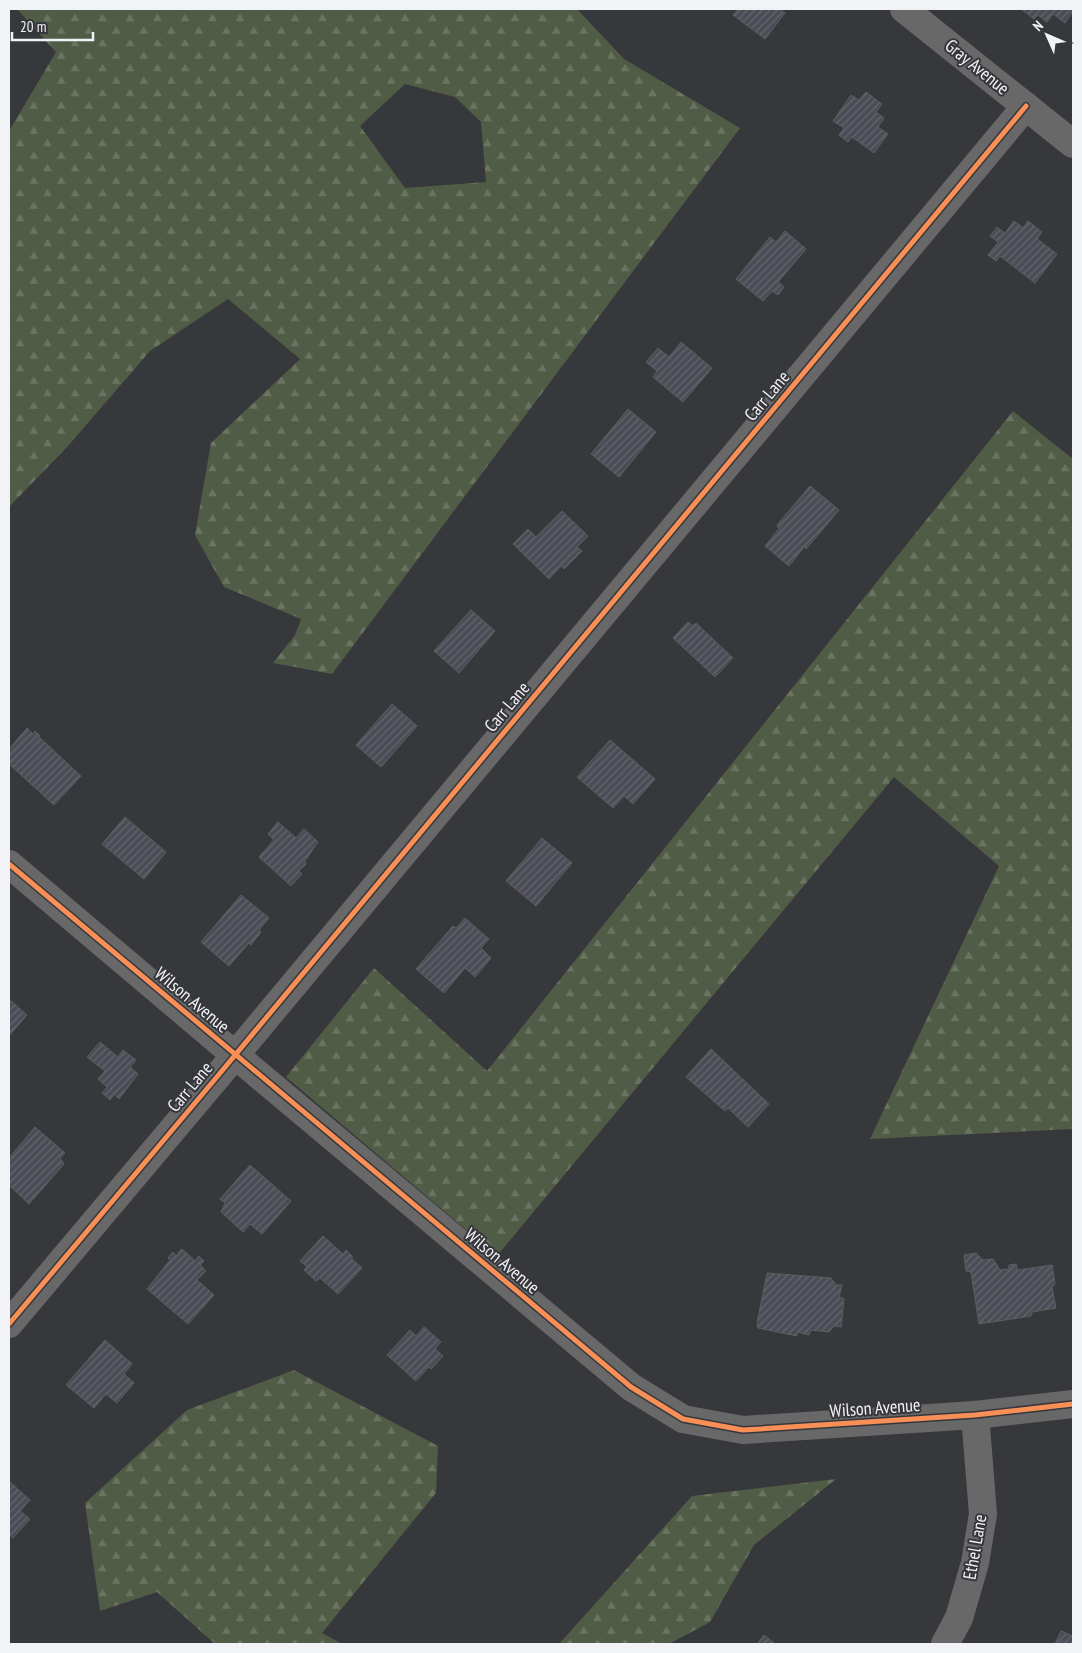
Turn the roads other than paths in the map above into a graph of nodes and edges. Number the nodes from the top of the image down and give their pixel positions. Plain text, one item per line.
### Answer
1 (904, 9) edge
2 (1026, 106) junction
3 (1073, 144) edge
4 (9, 864) edge
5 (235, 1055) junction
6 (9, 1324) edge
7 (1073, 1404) edge
8 (975, 1415) junction
9 (945, 1644) edge

1 - 2 street, Gray Avenue
2 - 3 street, Gray Avenue
2 - 5 street, Carr Lane
4 - 5 street, Wilson Avenue
5 - 6 street, Carr Lane
5 - 8 street, Wilson Avenue
7 - 8 street, Wilson Avenue
8 - 9 street, Ethel Lane

